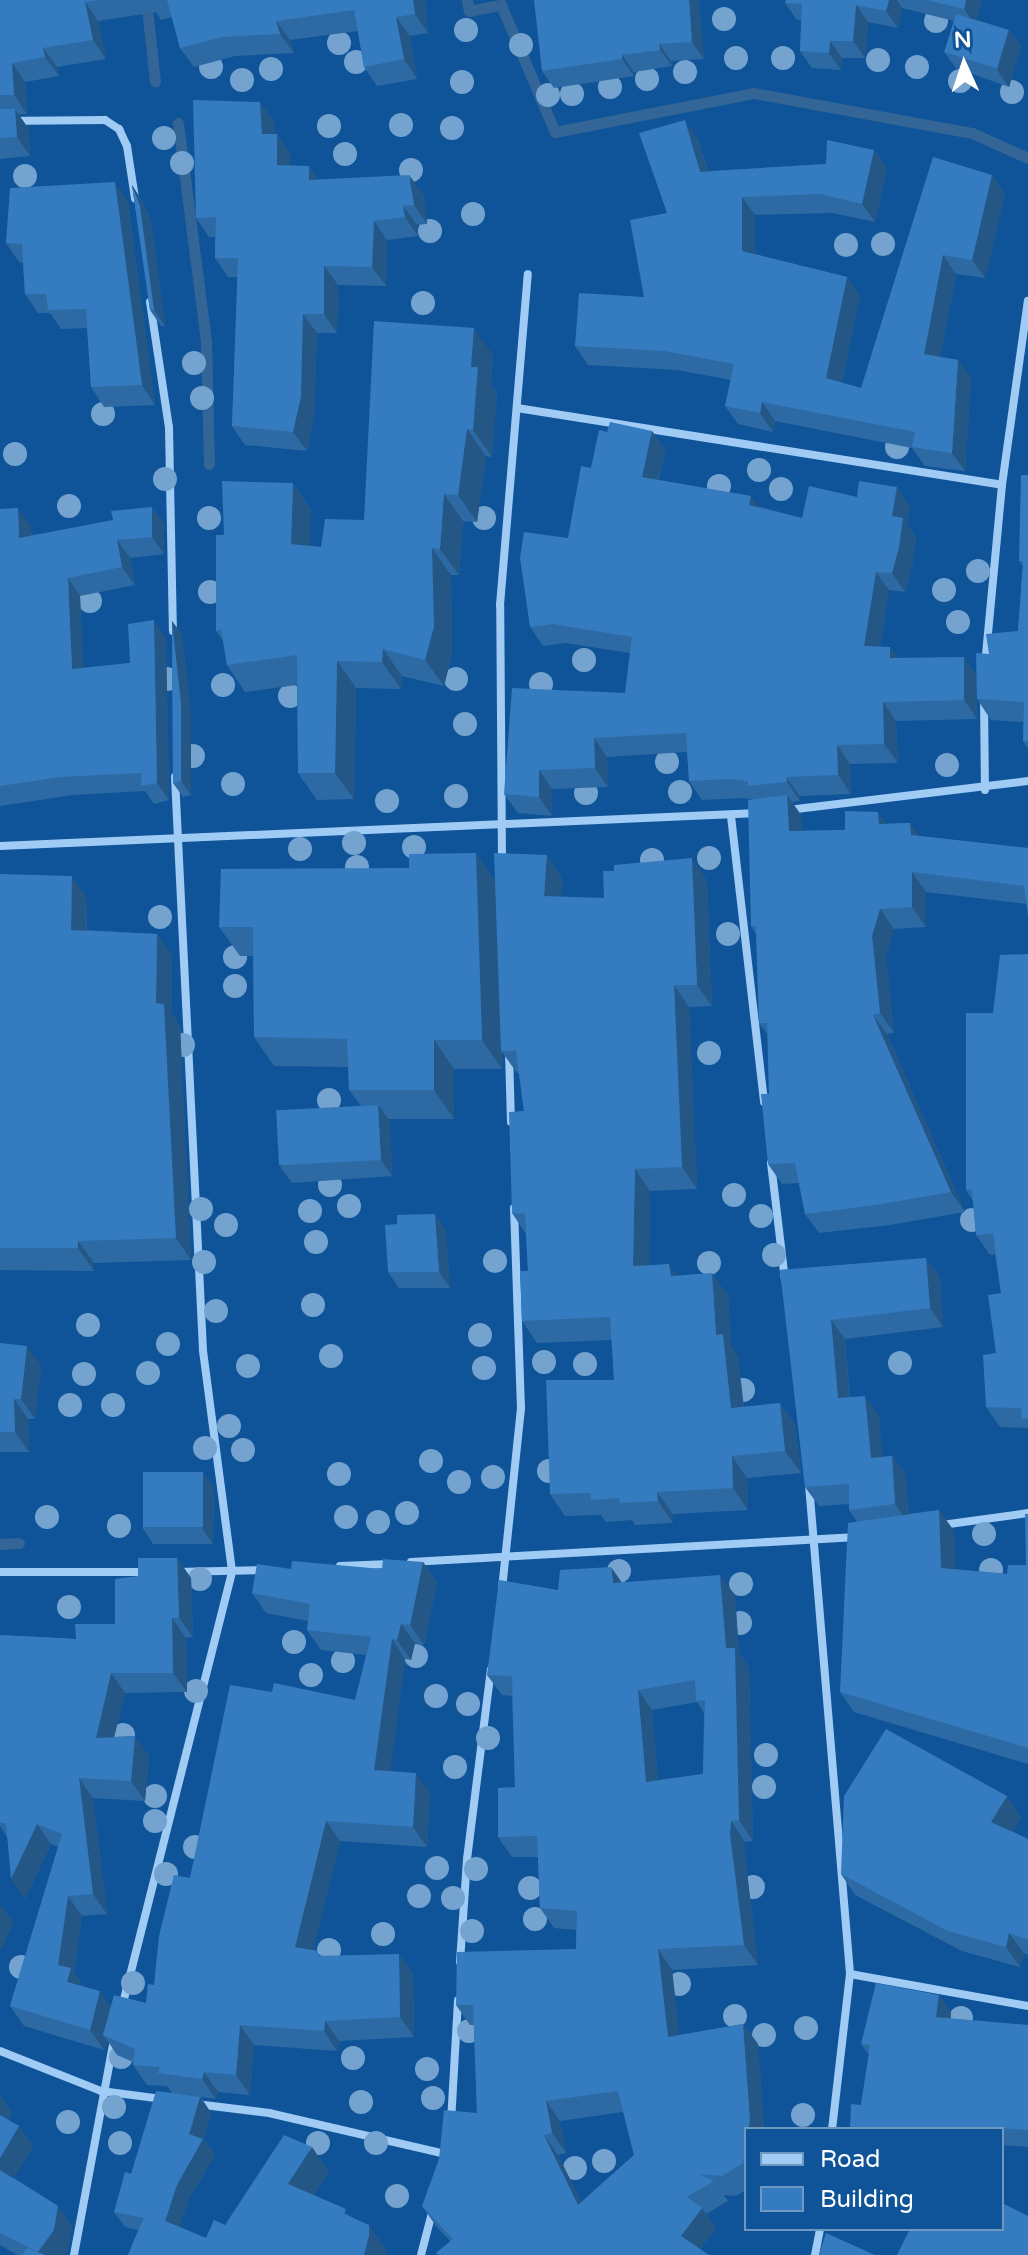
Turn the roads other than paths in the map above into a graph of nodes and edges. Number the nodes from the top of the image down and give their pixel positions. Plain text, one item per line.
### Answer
1 (0, 121) edge
2 (136, 209) edge
3 (528, 274) dead end
4 (148, 287) edge
5 (1028, 301) edge
6 (517, 408) junction
7 (1002, 485) junction
8 (173, 647) edge
9 (984, 672) edge
10 (984, 687) edge
11 (175, 757) edge
12 (1028, 781) edge
13 (985, 790) junction
14 (779, 811) edge
15 (763, 812) edge
16 (731, 816) junction
17 (501, 825) junction
18 (177, 836) junction
19 (0, 846) edge
20 (502, 872) edge
21 (508, 1046) edge
22 (766, 1116) edge
23 (512, 1140) edge
24 (770, 1148) edge
25 (514, 1203) edge
26 (786, 1290) edge
27 (808, 1480) edge
28 (1028, 1513) edge
29 (937, 1526) edge
30 (876, 1535) edge
31 (816, 1543) junction
32 (506, 1558) junction
33 (323, 1567) edge
34 (277, 1569) edge
35 (232, 1571) junction
36 (0, 1572) edge
37 (154, 1572) edge
38 (170, 1572) edge
39 (500, 1603) edge
40 (492, 1663) edge
41 (460, 1968) edge
42 (850, 1974) junction
43 (459, 1984) edge
44 (1028, 2006) edge
45 (120, 2015) edge
46 (116, 2030) edge
47 (0, 2051) edge
48 (101, 2091) junction
49 (832, 2127) edge
50 (449, 2155) junction
51 (445, 2169) edge
52 (437, 2198) edge
53 (820, 2231) edge
54 (74, 2255) edge
55 (421, 2255) edge
56 (815, 2255) edge

1 - 2 street
3 - 6 street
4 - 8 street
5 - 7 street
6 - 7 street
6 - 17 street
7 - 9 street
10 - 13 street
11 - 18 street
12 - 13 street
13 - 14 street
15 - 16 street
16 - 17 street
16 - 22 street
17 - 18 street
17 - 20 street
18 - 19 street
18 - 35 street
21 - 23 street
24 - 26 street
25 - 32 street
27 - 31 street
28 - 29 street
30 - 31 street
31 - 32 street
31 - 42 street
32 - 33 street
32 - 39 street
34 - 35 street
35 - 38 street
35 - 45 street
36 - 37 street
40 - 41 street
42 - 44 street
42 - 49 street
43 - 50 street
46 - 48 street
47 - 48 street
48 - 50 street
48 - 54 street
50 - 51 street
52 - 55 street
53 - 56 street

